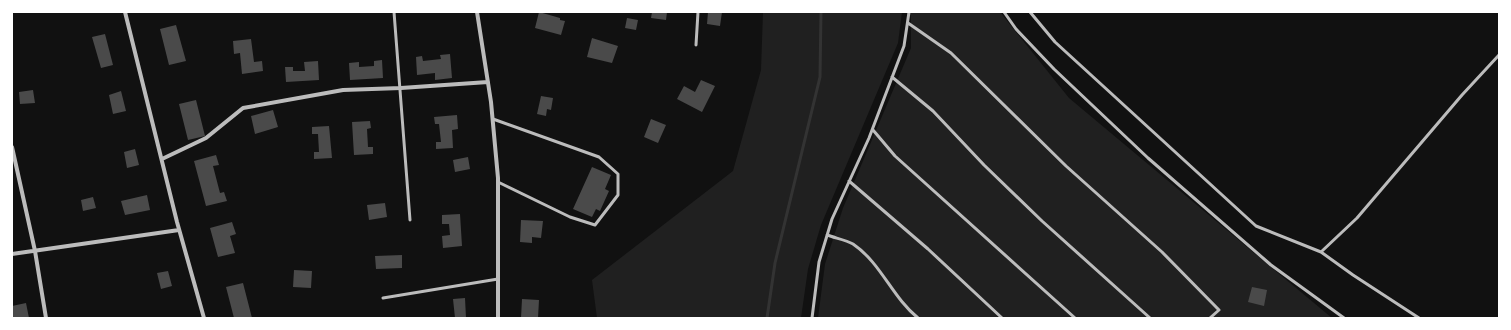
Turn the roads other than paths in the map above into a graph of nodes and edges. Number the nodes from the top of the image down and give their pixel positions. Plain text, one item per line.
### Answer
1 (125, 12) edge
2 (394, 12) edge
3 (478, 12) edge
4 (698, 12) edge
5 (909, 12) edge
6 (1004, 12) edge
7 (1030, 12) edge
8 (908, 23) junction
9 (696, 45) dead end
10 (1499, 55) edge
11 (892, 77) junction
12 (488, 82) junction
13 (401, 88) junction
14 (492, 119) junction
15 (873, 130) junction
16 (12, 147) edge
17 (162, 158) junction
18 (849, 181) junction
19 (498, 182) junction
20 (410, 220) dead end
21 (180, 230) junction
22 (827, 235) junction
23 (35, 251) junction
24 (1321, 252) junction
25 (12, 254) edge
26 (498, 279) junction
27 (383, 298) dead end
28 (46, 318) edge
29 (204, 318) edge
30 (498, 318) edge
31 (812, 318) edge
32 (918, 318) edge
33 (1002, 318) edge
34 (1075, 318) edge
35 (1150, 318) edge
36 (1210, 318) edge
37 (1344, 318) edge
38 (1419, 318) edge

1 - 17 street
2 - 13 lane
3 - 12 street
4 - 9 lane
5 - 8 lane
6 - 37 lane
7 - 24 lane
8 - 11 lane
8 - 36 lane
10 - 24 lane
11 - 15 lane
11 - 35 lane
12 - 13 street
12 - 14 street
13 - 17 street
13 - 20 lane
14 - 19 street
14 - 19 lane
15 - 18 lane
15 - 34 lane
16 - 23 street
17 - 21 street
18 - 22 lane
18 - 33 lane
19 - 26 street
21 - 23 street
21 - 29 street
22 - 31 lane
22 - 32 lane
23 - 25 street
23 - 28 street
24 - 38 lane
26 - 27 lane
26 - 30 street

